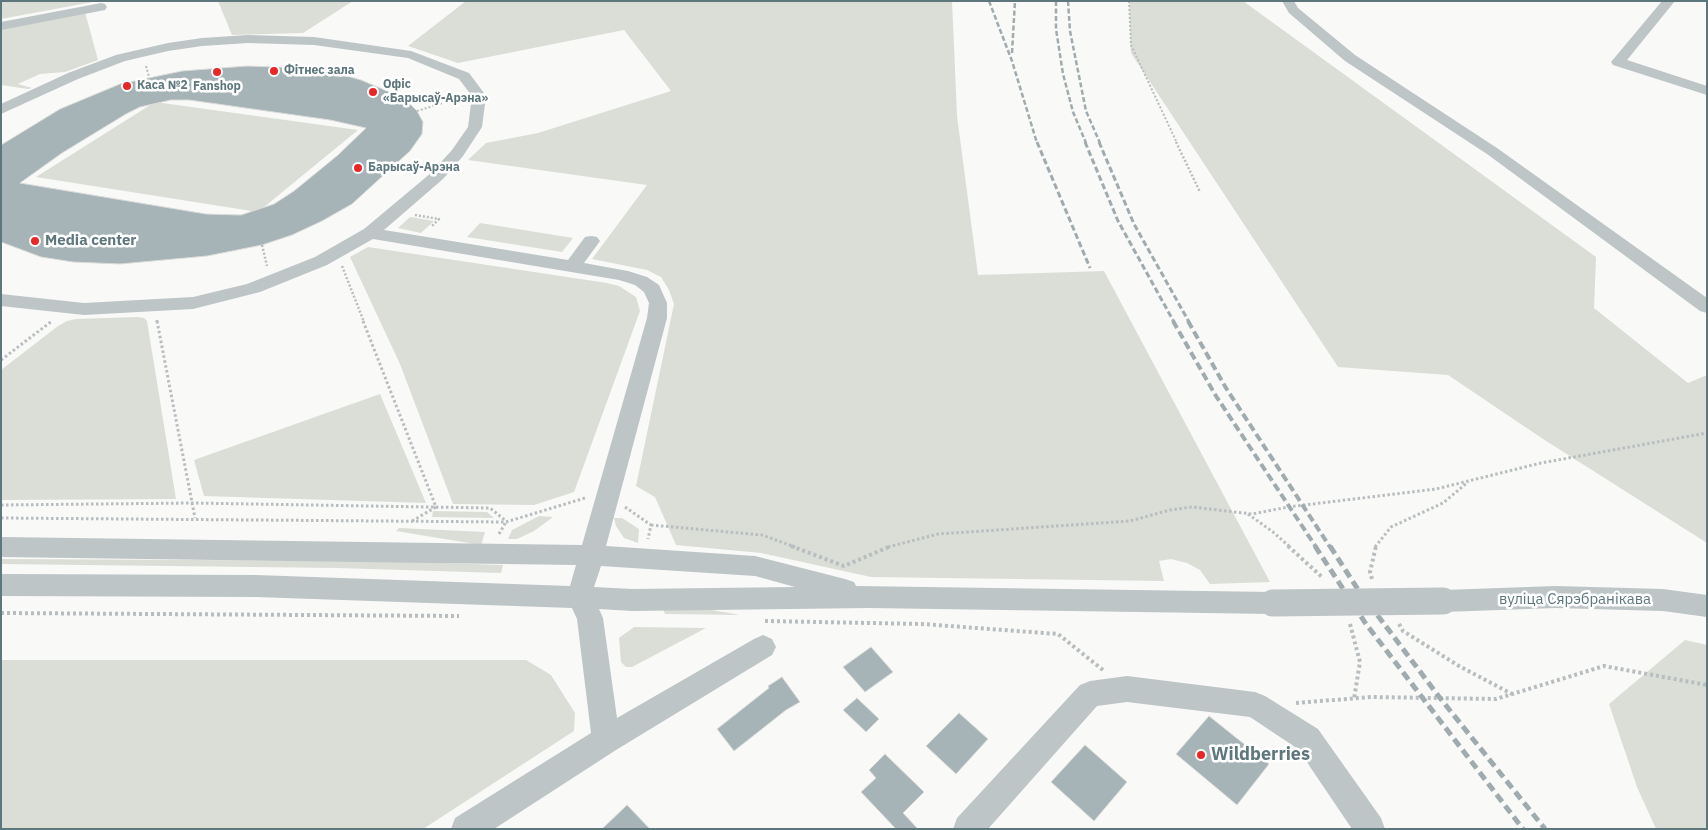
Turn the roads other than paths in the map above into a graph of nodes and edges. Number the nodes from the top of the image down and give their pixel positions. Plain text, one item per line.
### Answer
1 (1288, 1) edge
2 (1669, 1) edge
3 (101, 7) dead end
4 (1, 26) edge
5 (1707, 91) edge
6 (1, 110) edge
7 (370, 234) junction
8 (591, 242) dead end
9 (573, 266) junction
10 (1, 300) edge
11 (1707, 307) edge
12 (1, 547) edge
13 (593, 556) junction
14 (1, 585) edge
15 (580, 597) junction
16 (869, 597) junction
17 (1707, 606) edge
18 (763, 647) dead end
19 (606, 740) junction
20 (466, 829) edge
21 (968, 829) edge
22 (1370, 829) edge

1 - 11 street
2 - 5 street
3 - 4 street
6 - 7 street
7 - 9 street
7 - 10 street
8 - 9 street
9 - 13 street
12 - 13 street
13 - 15 street
13 - 16 street
14 - 15 street
15 - 16 street
15 - 19 street
16 - 17 street, вуліца Сярэбранікава, bridge
18 - 19 street
19 - 20 street
21 - 22 street

